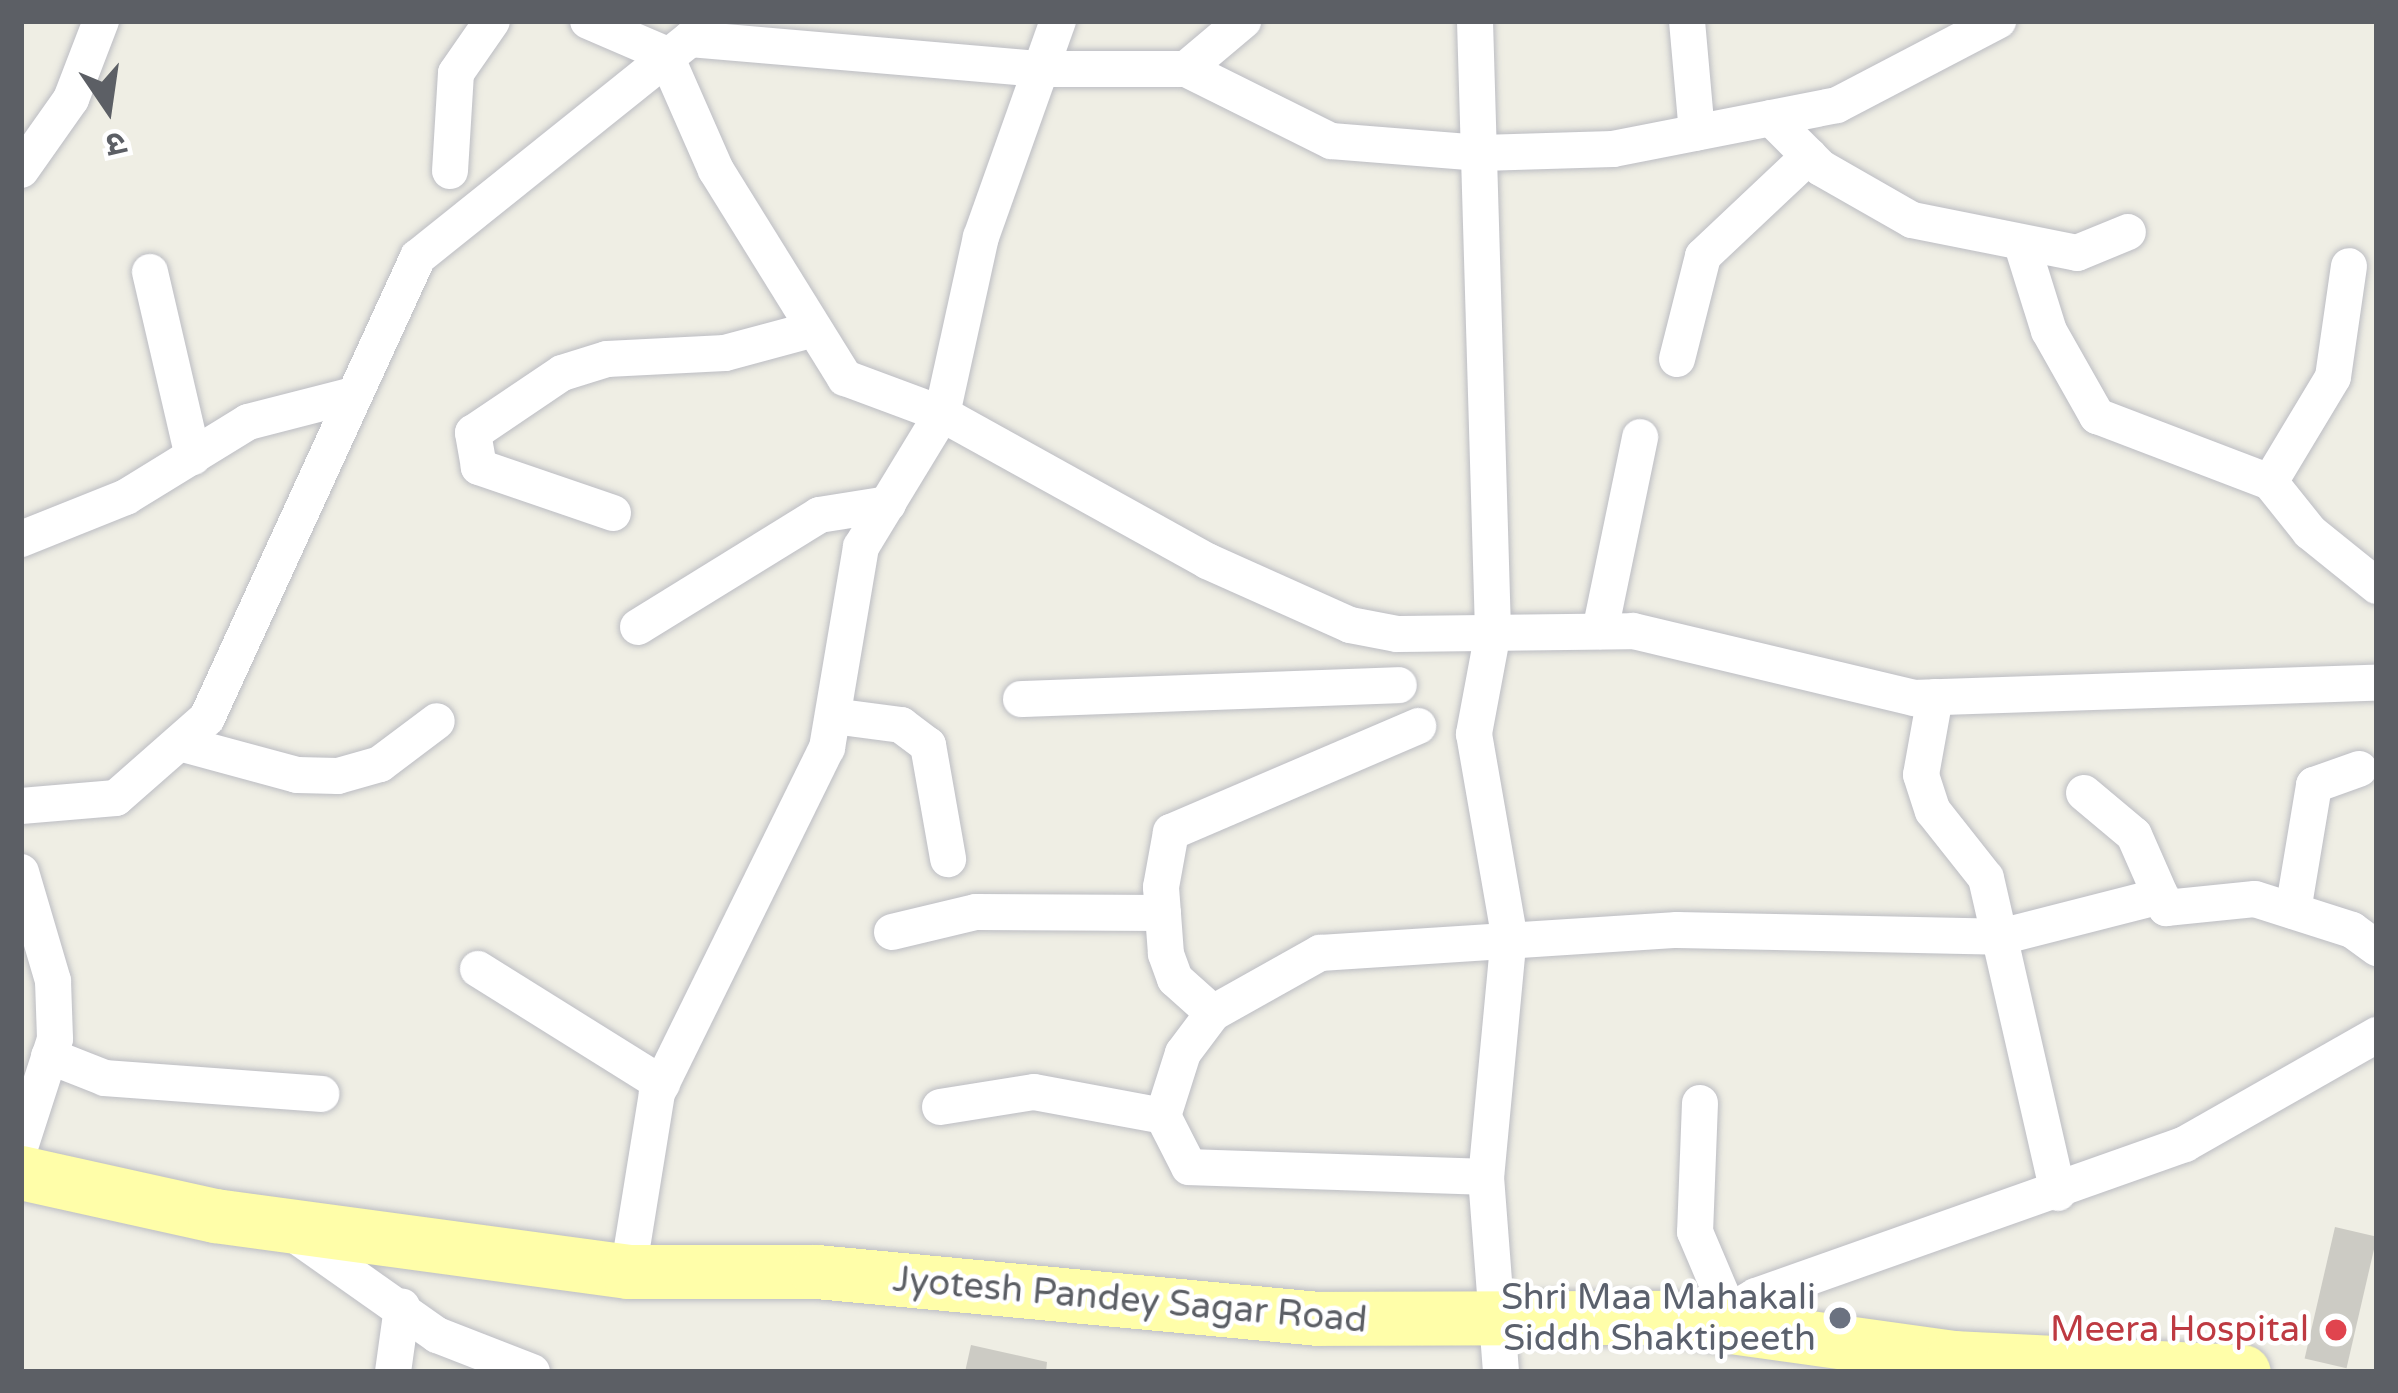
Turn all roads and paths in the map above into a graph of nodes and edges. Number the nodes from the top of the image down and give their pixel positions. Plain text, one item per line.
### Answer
1 (101, 21) edge
2 (492, 21) edge
3 (588, 21) edge
4 (1058, 21) edge
5 (1243, 21) edge
6 (1475, 21) edge
7 (1687, 21) edge
8 (1998, 21) edge
9 (667, 35) edge
10 (1041, 69) junction
11 (1186, 69) junction
12 (1771, 118) junction
13 (1697, 133) junction
14 (1481, 153) junction
15 (1809, 156) junction
16 (21, 170) edge
17 (450, 171) dead end
18 (2128, 232) dead end
19 (2023, 248) junction
20 (2349, 266) dead end
21 (150, 272) dead end
22 (814, 329) junction
23 (1677, 359) dead end
24 (353, 395) junction
25 (942, 414) junction
26 (1640, 437) dead end
27 (193, 457) junction
28 (2270, 482) junction
29 (888, 504) junction
30 (613, 513) dead end
31 (21, 538) edge
32 (2377, 586) edge
33 (638, 627) dead end
34 (1600, 631) junction
35 (1492, 632) junction
36 (1397, 634) junction
37 (2377, 683) edge
38 (1399, 685) junction
39 (1935, 697) junction
40 (1021, 699) dead end
41 (833, 716) junction
42 (437, 721) dead end
43 (1418, 726) junction
44 (1474, 734) junction
45 (178, 743) junction
46 (2359, 769) dead end
47 (2084, 794) dead end
48 (21, 806) edge
49 (948, 859) dead end
50 (21, 872) edge
51 (2161, 896) junction
52 (2293, 910) junction
53 (1163, 913) junction
54 (892, 932) dead end
55 (1509, 935) junction
56 (2000, 937) junction
57 (2377, 947) edge
58 (478, 969) dead end
59 (1213, 1013) junction
60 (2377, 1034) edge
61 (49, 1056) junction
62 (662, 1084) junction
63 (321, 1094) dead end
64 (1700, 1103) dead end
65 (940, 1107) dead end
66 (1163, 1115) junction
67 (21, 1144) edge
68 (21, 1173) edge
69 (1486, 1177) junction
70 (2058, 1192) junction
71 (278, 1226) junction
72 (628, 1272) junction
73 (402, 1307) junction
74 (1718, 1318) junction
75 (1500, 1348) edge
76 (2162, 1367) edge
77 (393, 1372) edge
78 (532, 1372) edge
79 (2244, 1372) edge

1 - 16 street
2 - 17 street
3 - 9 street
4 - 10 street
5 - 11 street
6 - 14 street
7 - 13 street
8 - 12 street
9 - 10 street
9 - 22 street
9 - 24 street
10 - 11 street
10 - 25 street
11 - 14 street
12 - 13 street
12 - 15 street
13 - 14 street
14 - 35 street
15 - 19 street
15 - 23 street
18 - 19 street
19 - 28 street
20 - 28 street
21 - 27 street
22 - 25 street
22 - 30 street
24 - 27 street
24 - 45 street
25 - 29 street
25 - 36 street
26 - 34 street
27 - 31 street
28 - 32 street
29 - 33 street
29 - 41 street
34 - 35 street
34 - 39 street
35 - 36 street
35 - 44 street
36 - 38 street
37 - 39 street
38 - 40 street
38 - 43 street
39 - 56 street
41 - 49 street
41 - 62 street
42 - 45 street
43 - 44 street
43 - 53 street
44 - 55 street
45 - 48 street
46 - 52 street
47 - 51 street
50 - 61 street
51 - 52 street
51 - 56 street
52 - 57 street
53 - 54 street
53 - 59 street
55 - 56 street
55 - 59 street
55 - 69 street
56 - 70 street
58 - 62 street
59 - 66 street
60 - 70 street
61 - 63 street
61 - 67 street
62 - 72 street
64 - 74 street
65 - 66 street
66 - 69 street
68 - 71 main road, Jyotesh Pandey Sagar Road
69 - 75 street
70 - 74 street
71 - 72 main road, Jyotesh Pandey Sagar Road
71 - 73 street
72 - 75 main road, Jyotesh Pandey Sagar Road
73 - 77 street
73 - 78 street
74 - 75 main road, Jyotesh Pandey Sagar Road
74 - 76 main road, Jyotesh Pandey Sagar Road
76 - 79 main road, Jyotesh Pandey Sagar Road

